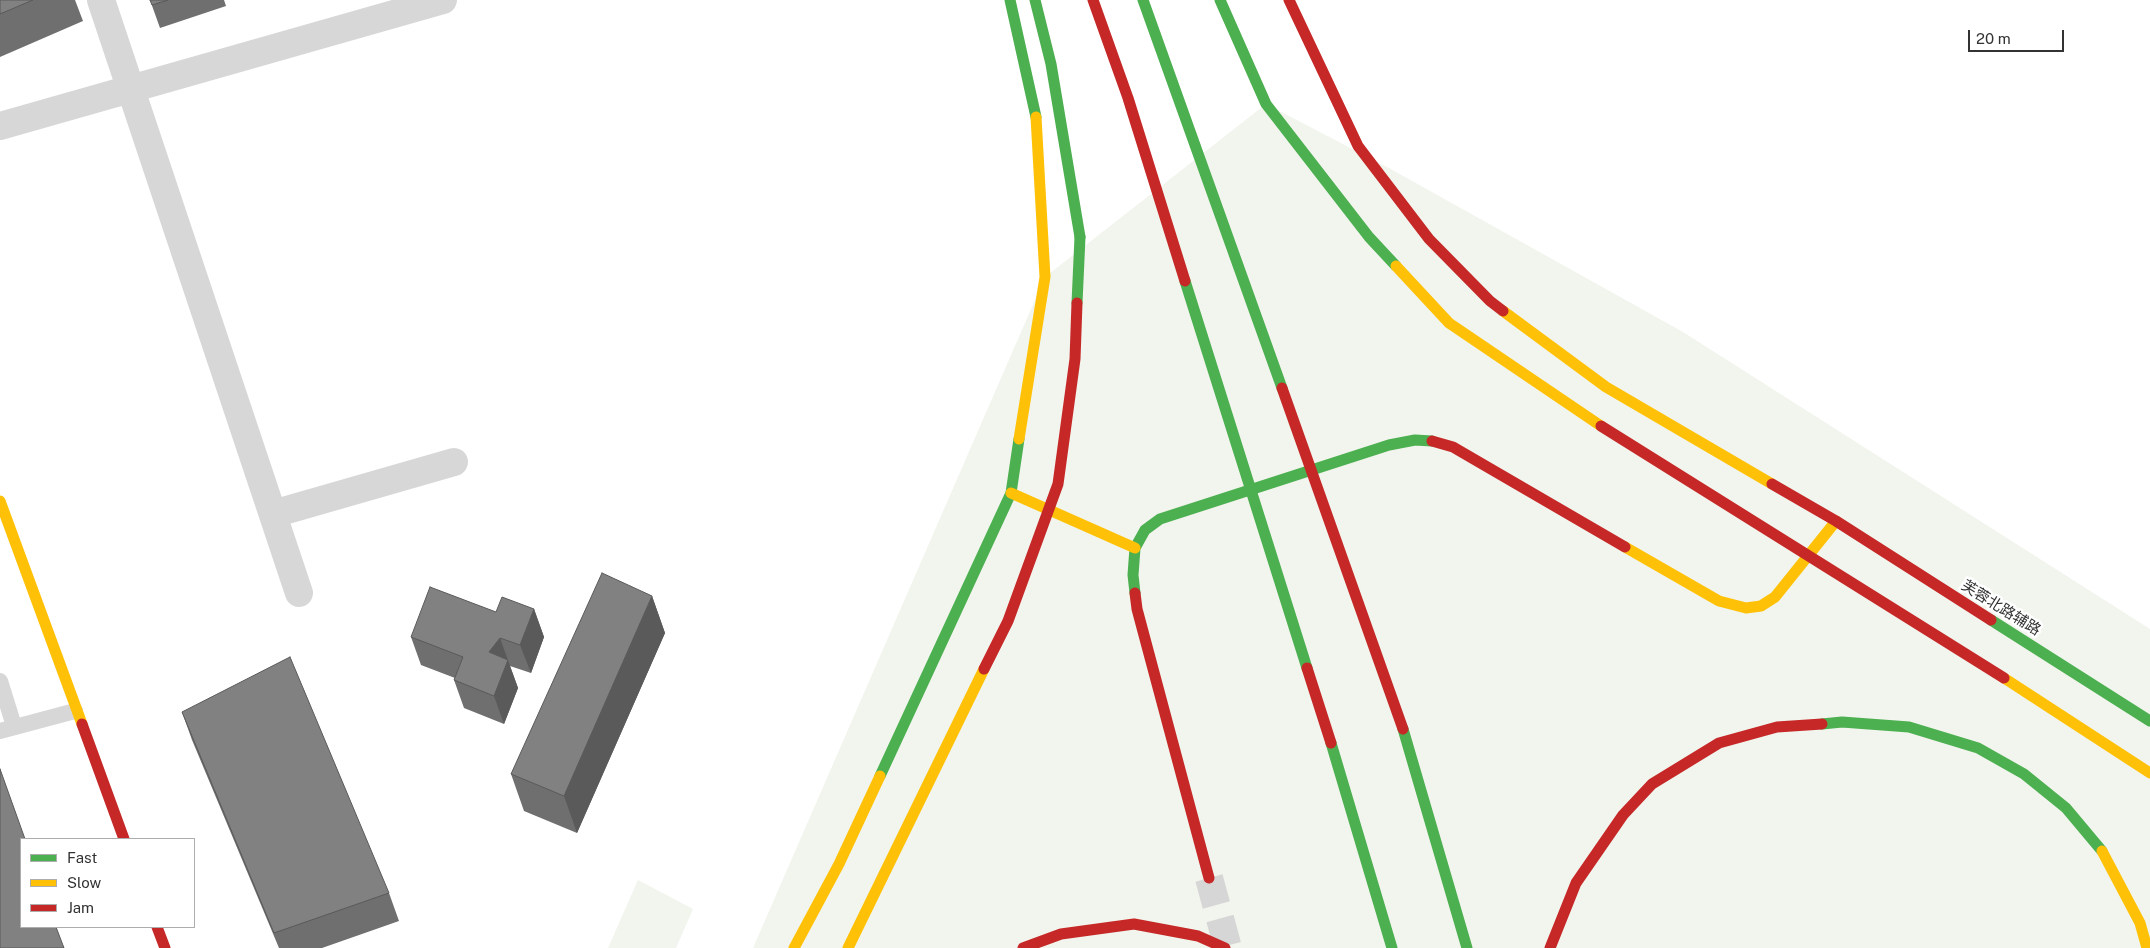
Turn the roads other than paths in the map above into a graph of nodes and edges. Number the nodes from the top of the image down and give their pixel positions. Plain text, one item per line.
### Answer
1 (101, 0) edge
2 (443, 0) edge
3 (1010, 0) edge
4 (1035, 0) edge
5 (1093, 0) edge
6 (1143, 0) edge
7 (1220, 0) edge
8 (1288, 0) edge
9 (130, 87) junction
10 (0, 126) edge
11 (454, 462) dead end
12 (1011, 493) junction
13 (0, 501) edge
14 (273, 514) junction
15 (1836, 521) junction
16 (1135, 548) junction
17 (299, 593) dead end
18 (1, 684) edge
19 (75, 711) junction
20 (2150, 721) edge
21 (7, 728) edge
22 (2150, 773) edge
23 (124, 838) edge
24 (1209, 878) tunnel mouth
25 (157, 928) edge
26 (165, 948) edge
27 (794, 948) edge
28 (848, 948) edge
29 (1024, 948) edge
30 (1226, 948) edge
31 (1392, 948) edge
32 (1467, 948) edge
33 (1550, 948) edge
34 (2147, 948) edge

1 - 9 street
2 - 9 street
3 - 12 main road
4 - 28 main road, bridge
5 - 31 main road, bridge
6 - 32 main road, bridge
7 - 22 main road, bridge
8 - 15 main road, 芙蓉北路辅路
9 - 10 street
9 - 14 street
11 - 14 street
12 - 16 main road
12 - 27 main road
13 - 19 main road
14 - 17 street
15 - 16 main road
15 - 20 main road, 芙蓉北路辅路
16 - 24 main road
18 - 21 lane
19 - 21 lane
19 - 23 main road
25 - 26 main road
29 - 30 main road
33 - 34 main road

